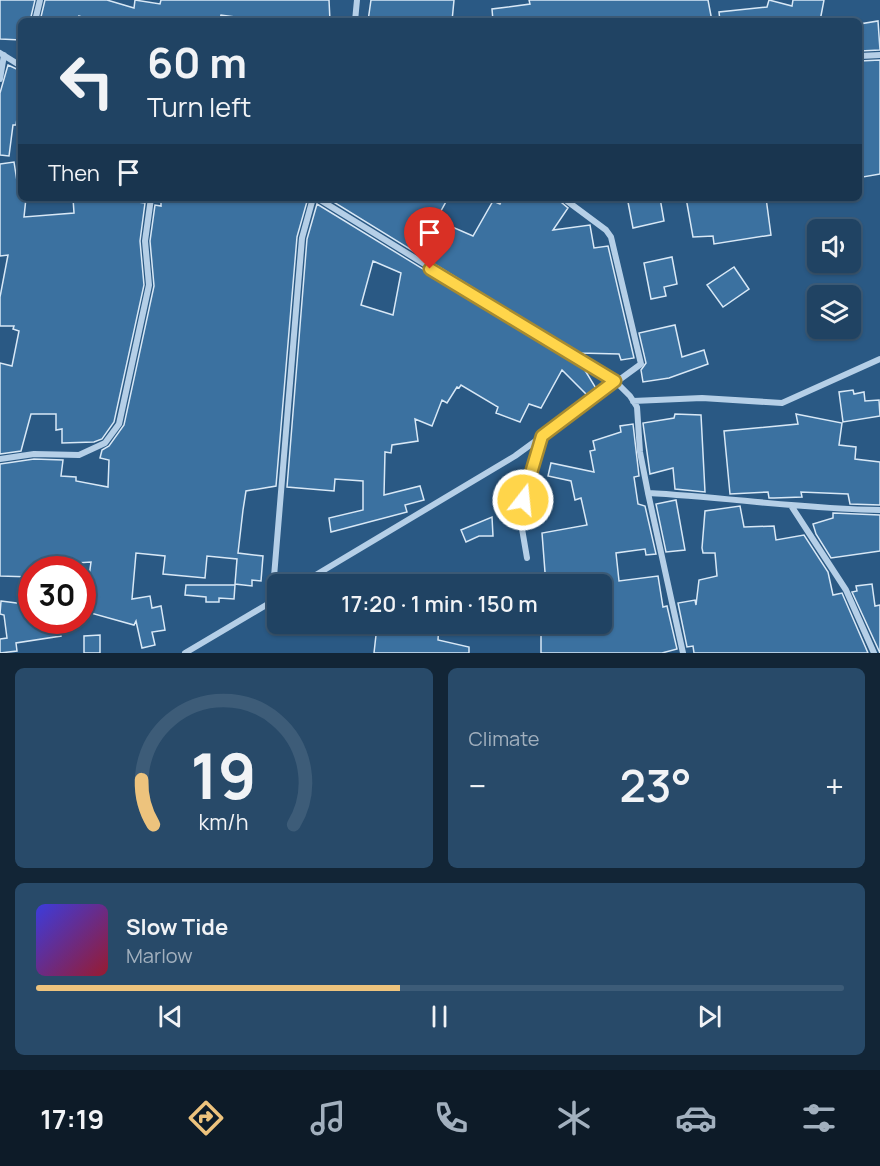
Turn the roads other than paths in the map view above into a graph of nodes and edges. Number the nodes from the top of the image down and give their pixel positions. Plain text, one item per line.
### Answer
1 (40, 0) edge
2 (357, 0) edge
3 (36, 18) edge
4 (355, 18) edge
5 (2, 54) edge
6 (862, 56) edge
7 (880, 56) edge
8 (18, 64) edge
9 (0, 79) edge
10 (151, 201) edge
11 (314, 201) edge
12 (320, 201) edge
13 (567, 201) edge
14 (880, 359) edge
15 (615, 381) junction
16 (633, 401) junction
17 (542, 436) junction
18 (0, 459) edge
19 (648, 493) junction
20 (792, 507) junction
21 (880, 510) edge
22 (527, 558) dead end
23 (277, 574) edge
24 (318, 574) edge
25 (267, 604) edge
26 (185, 653) edge
27 (683, 653) edge
28 (874, 653) edge

1 - 3 street
2 - 4 street
5 - 8 street
5 - 9 street
6 - 7 street
10 - 18 street
11 - 23 street
12 - 15 street
13 - 15 street
14 - 16 street
15 - 16 street
15 - 17 street
16 - 19 street
17 - 22 street
17 - 24 street
19 - 20 street
19 - 27 street
20 - 21 street
20 - 28 street
25 - 26 street

